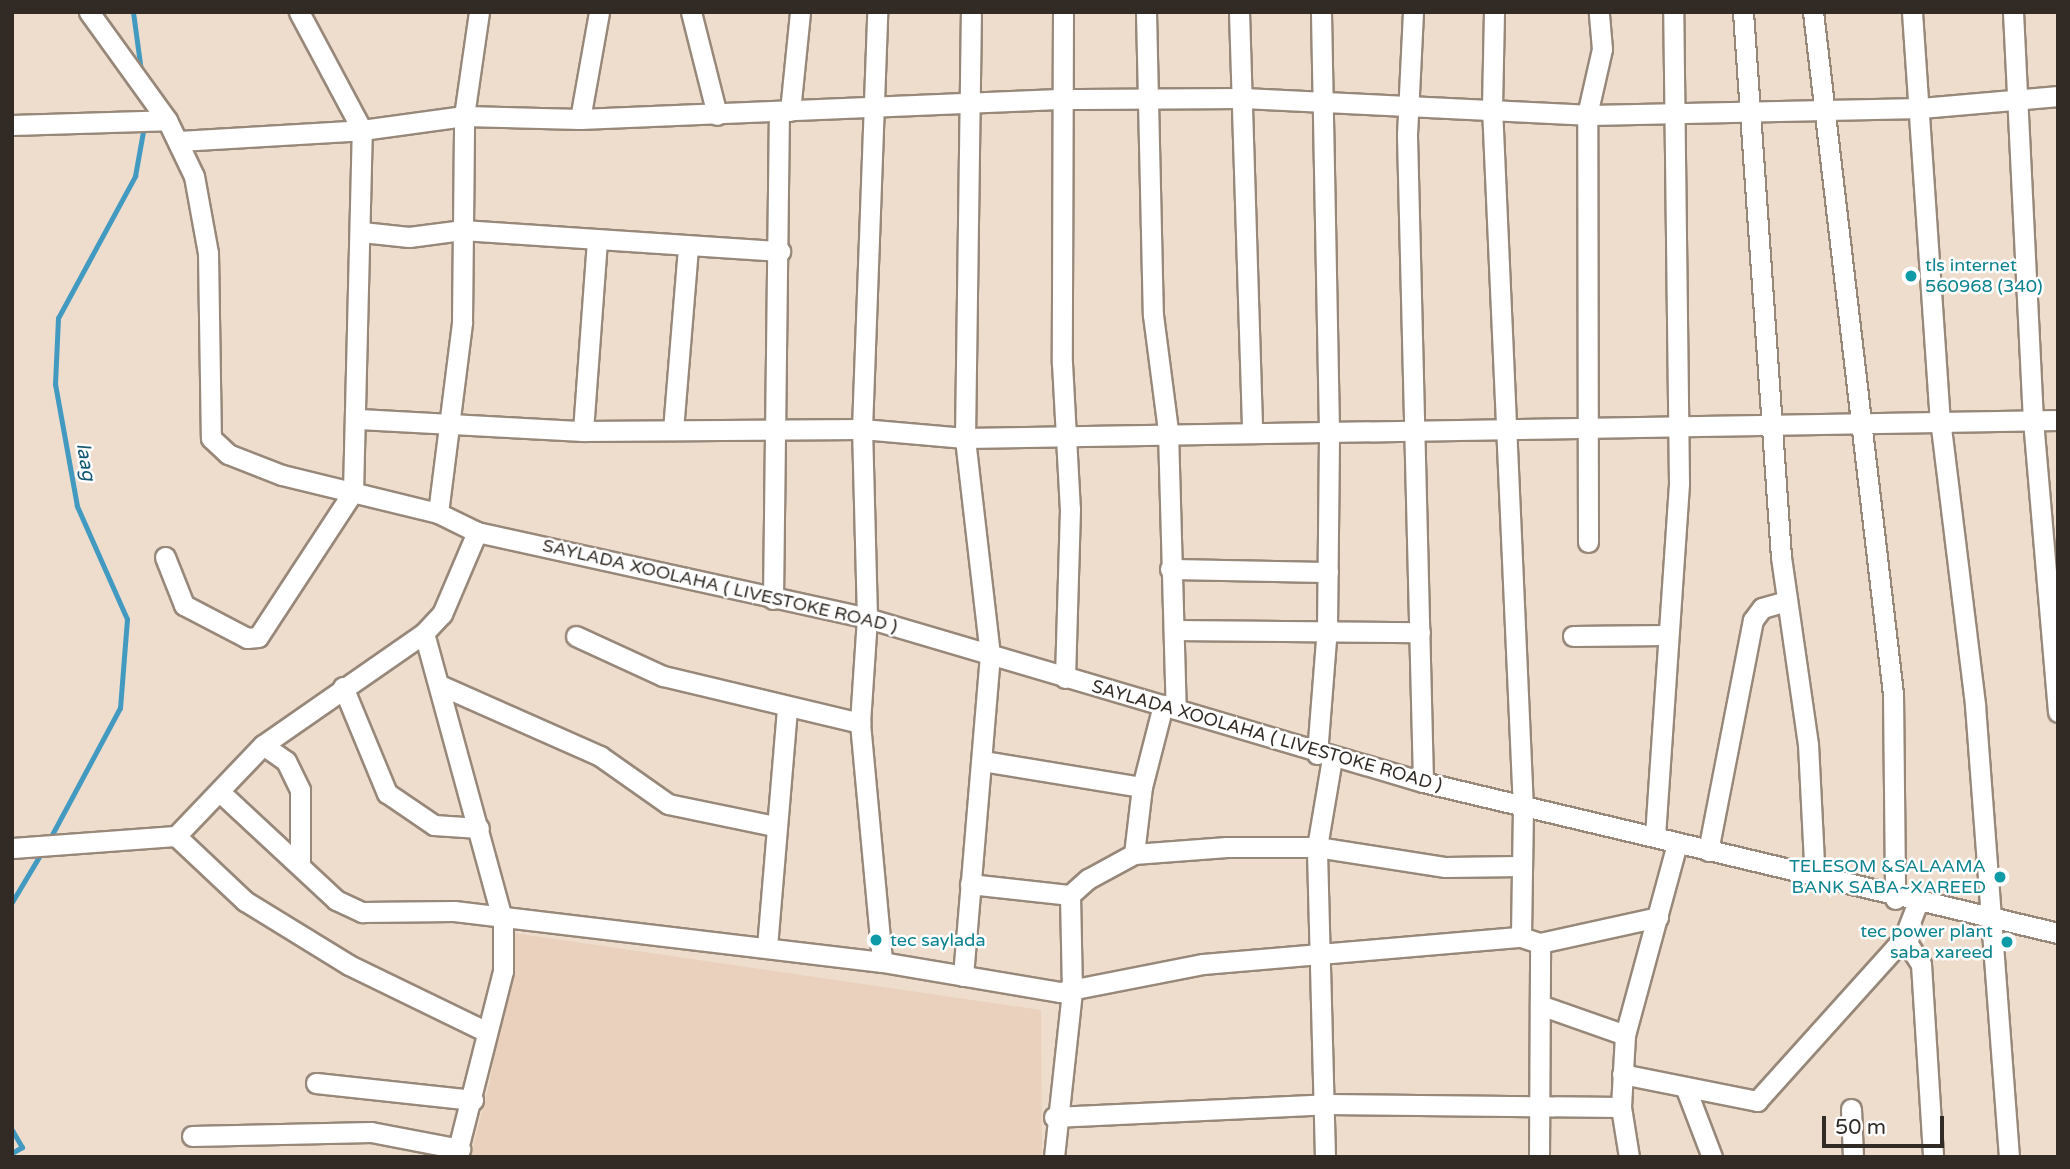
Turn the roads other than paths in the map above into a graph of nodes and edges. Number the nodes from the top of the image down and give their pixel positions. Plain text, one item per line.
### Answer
1 (299, 12) edge
2 (479, 12) edge
3 (599, 12) edge
4 (691, 12) edge
5 (800, 12) edge
6 (877, 12) edge
7 (971, 12) edge
8 (1063, 12) edge
9 (1146, 12) edge
10 (1239, 12) edge
11 (1321, 12) edge
12 (1413, 12) edge
13 (1494, 12) edge
14 (1599, 12) edge
15 (1673, 12) edge
16 (1742, 12) edge
17 (1813, 12) edge
18 (1912, 12) edge
19 (2014, 12) edge
20 (94, 15) edge
21 (2058, 96) edge
22 (1147, 98) junction
23 (1242, 98) junction
24 (1065, 99) junction
25 (1323, 101) junction
26 (2020, 102) junction
27 (970, 103) junction
28 (1409, 106) junction
29 (1492, 107) junction
30 (1824, 108) junction
31 (1921, 108) junction
32 (872, 109) junction
33 (784, 111) junction
34 (1676, 112) junction
35 (1752, 112) junction
36 (717, 115) junction
37 (1587, 115) junction
38 (464, 116) junction
39 (580, 119) junction
40 (167, 120) junction
41 (12, 125) edge
42 (362, 130) junction
43 (179, 141) junction
44 (462, 230) junction
45 (362, 232) junction
46 (597, 241) junction
47 (688, 248) junction
48 (780, 251) junction
49 (359, 419) junction
50 (1940, 419) junction
51 (1859, 420) junction
52 (2033, 420) junction
53 (2058, 420) edge
54 (449, 424) junction
55 (1774, 424) junction
56 (1678, 425) junction
57 (773, 427) junction
58 (1588, 428) junction
59 (862, 429) junction
60 (673, 430) junction
61 (1329, 430) junction
62 (583, 431) junction
63 (1168, 431) junction
64 (1418, 431) junction
65 (1508, 431) junction
66 (1252, 432) junction
67 (1067, 438) junction
68 (965, 439) junction
69 (353, 492) junction
70 (438, 513) junction
71 (477, 532) junction
72 (1588, 542) dead end
73 (165, 557) dead end
74 (1170, 569) junction
75 (1328, 572) junction
76 (773, 599) junction
77 (1787, 601) junction
78 (867, 618) junction
79 (1327, 628) junction
80 (1174, 630) junction
81 (1420, 632) junction
82 (424, 633) junction
83 (1668, 635) junction
84 (576, 636) dead end
85 (1573, 636) dead end
86 (990, 655) junction
87 (1065, 677) junction
88 (442, 686) junction
89 (343, 687) junction
90 (787, 707) junction
91 (1169, 707) junction
92 (2058, 712) edge
93 (860, 723) junction
94 (263, 745) junction
95 (1324, 756) junction
96 (983, 761) junction
97 (1423, 782) junction
98 (1142, 787) junction
99 (221, 793) junction
100 (1523, 808) junction
101 (774, 826) junction
102 (479, 828) junction
103 (176, 836) junction
104 (1655, 836) junction
105 (1677, 843) junction
106 (1317, 847) junction
107 (12, 848) edge
108 (1708, 851) junction
109 (1134, 854) junction
110 (300, 864) junction
111 (1522, 866) junction
112 (1815, 880) junction
113 (970, 884) junction
114 (1070, 895) junction
115 (1895, 899) junction
116 (1917, 904) junction
117 (1658, 917) junction
118 (1993, 920) junction
119 (503, 921) junction
120 (2058, 933) edge
121 (1521, 937) junction
122 (1904, 938) junction
123 (1540, 943) junction
124 (767, 947) junction
125 (1323, 958) junction
126 (882, 962) junction
127 (963, 976) junction
128 (1072, 991) junction
129 (1540, 1005) junction
130 (488, 1032) junction
131 (1625, 1035) junction
132 (1622, 1074) junction
133 (316, 1083) dead end
134 (1686, 1089) junction
135 (473, 1100) junction
136 (1539, 1102) junction
137 (1328, 1104) junction
138 (1621, 1107) junction
139 (1851, 1110) dead end
140 (1054, 1117) junction
141 (192, 1136) dead end
142 (458, 1153) edge
143 (1054, 1157) edge
144 (1325, 1157) edge
145 (1539, 1157) edge
146 (1629, 1157) edge
147 (1712, 1157) edge
148 (1853, 1157) edge
149 (1933, 1157) edge
150 (2009, 1157) edge

1 - 42 street
2 - 38 street
3 - 39 street
4 - 36 street
5 - 33 street
6 - 32 street
7 - 27 street
8 - 24 street
9 - 22 street
10 - 23 street
11 - 25 street
12 - 28 street
13 - 29 street
14 - 37 street
15 - 34 street
16 - 35 street
17 - 30 street
18 - 31 street
19 - 26 street
20 - 40 street, SAYLADA XOOLAHA ( LIVESTOKE ROAD )
21 - 26 street
22 - 23 street
22 - 24 street
22 - 63 street
23 - 25 street
23 - 66 street
24 - 27 street
24 - 67 street
25 - 28 street
25 - 61 street
26 - 31 street
26 - 52 street
27 - 32 street
27 - 68 street
28 - 29 street
28 - 64 street
29 - 37 street
29 - 65 street
30 - 31 street
30 - 35 street
30 - 51 street
31 - 50 street
32 - 33 street
32 - 59 street
33 - 36 street
33 - 48 street
34 - 35 street
34 - 37 street
34 - 56 street
35 - 55 street
36 - 39 street
37 - 58 street
38 - 39 street
38 - 42 street
38 - 44 street
40 - 41 street
40 - 43 street, SAYLADA XOOLAHA ( LIVESTOKE ROAD )
42 - 43 street
42 - 45 street
43 - 69 street, SAYLADA XOOLAHA ( LIVESTOKE ROAD )
44 - 45 street
44 - 46 street
44 - 54 street
45 - 49 street
46 - 47 street
46 - 62 street
47 - 48 street
47 - 60 street
48 - 57 street
49 - 54 street
49 - 69 street
50 - 51 street
50 - 52 street
50 - 118 street
51 - 55 street
51 - 115 street
52 - 53 street
52 - 92 street
54 - 62 street
54 - 70 street
55 - 56 street
55 - 77 street
56 - 58 street
56 - 83 street
57 - 59 street
57 - 60 street
57 - 76 street
58 - 65 street
58 - 72 street
59 - 68 street
59 - 78 street
60 - 62 street
61 - 64 street
61 - 66 street
61 - 75 street
63 - 66 street
63 - 67 street
63 - 74 street
64 - 65 street
64 - 81 street
65 - 100 street
67 - 68 street
67 - 87 street
68 - 86 street
69 - 70 street, SAYLADA XOOLAHA ( LIVESTOKE ROAD )
69 - 73 street
70 - 71 street, SAYLADA XOOLAHA ( LIVESTOKE ROAD )
71 - 76 street, SAYLADA XOOLAHA ( LIVESTOKE ROAD )
71 - 82 street
74 - 75 street
74 - 80 street
75 - 79 street
76 - 78 street, SAYLADA XOOLAHA ( LIVESTOKE ROAD )
77 - 108 street
77 - 112 street
78 - 86 street, SAYLADA XOOLAHA ( LIVESTOKE ROAD )
78 - 93 street
79 - 80 street
79 - 81 street
79 - 95 street
80 - 91 street
81 - 97 street
82 - 88 street
82 - 89 street
83 - 85 street
83 - 104 street
84 - 90 street
86 - 87 street, SAYLADA XOOLAHA ( LIVESTOKE ROAD )
86 - 96 street
87 - 91 street, SAYLADA XOOLAHA ( LIVESTOKE ROAD )
88 - 101 street
88 - 102 street
89 - 94 street
89 - 102 street
90 - 93 street
90 - 101 street
91 - 95 street, SAYLADA XOOLAHA ( LIVESTOKE ROAD )
91 - 98 street
93 - 126 street
94 - 99 street
94 - 110 street
95 - 97 street, SAYLADA XOOLAHA ( LIVESTOKE ROAD )
95 - 106 street
96 - 98 street
96 - 113 street
97 - 100 street, SAYLADA XOOLAHA ( LIVESTOKE ROAD )
98 - 109 street
99 - 103 street
99 - 110 street
100 - 104 street, SAYLADA XOOLAHA ( LIVESTOKE ROAD )
100 - 111 street
101 - 124 street
102 - 119 street
103 - 107 street
103 - 130 street
104 - 105 street, SAYLADA XOOLAHA ( LIVESTOKE ROAD )
105 - 108 street, SAYLADA XOOLAHA ( LIVESTOKE ROAD )
105 - 117 street
106 - 109 street
106 - 111 street
106 - 125 street
108 - 112 street, SAYLADA XOOLAHA ( LIVESTOKE ROAD )
109 - 114 street
110 - 119 street
111 - 121 street
112 - 115 street, SAYLADA XOOLAHA ( LIVESTOKE ROAD )
113 - 114 street
113 - 127 street
114 - 128 street
115 - 116 street, SAYLADA XOOLAHA ( LIVESTOKE ROAD )
116 - 118 street, SAYLADA XOOLAHA ( LIVESTOKE ROAD )
116 - 122 street
117 - 123 street
117 - 131 street
118 - 120 street, SAYLADA XOOLAHA ( LIVESTOKE ROAD )
118 - 150 street
119 - 124 street
119 - 130 street
121 - 123 street
121 - 125 street
122 - 134 street
122 - 149 street
123 - 129 street
124 - 126 street
125 - 128 street
125 - 137 street
126 - 127 street
127 - 128 street
128 - 140 street
129 - 131 street
129 - 136 street
130 - 135 street
131 - 132 street
132 - 134 street
132 - 138 street
133 - 135 street
134 - 147 street
135 - 142 street
136 - 137 street
136 - 138 street
136 - 145 street
137 - 140 street
137 - 144 street
138 - 146 street
139 - 148 street
140 - 143 street
141 - 142 street

